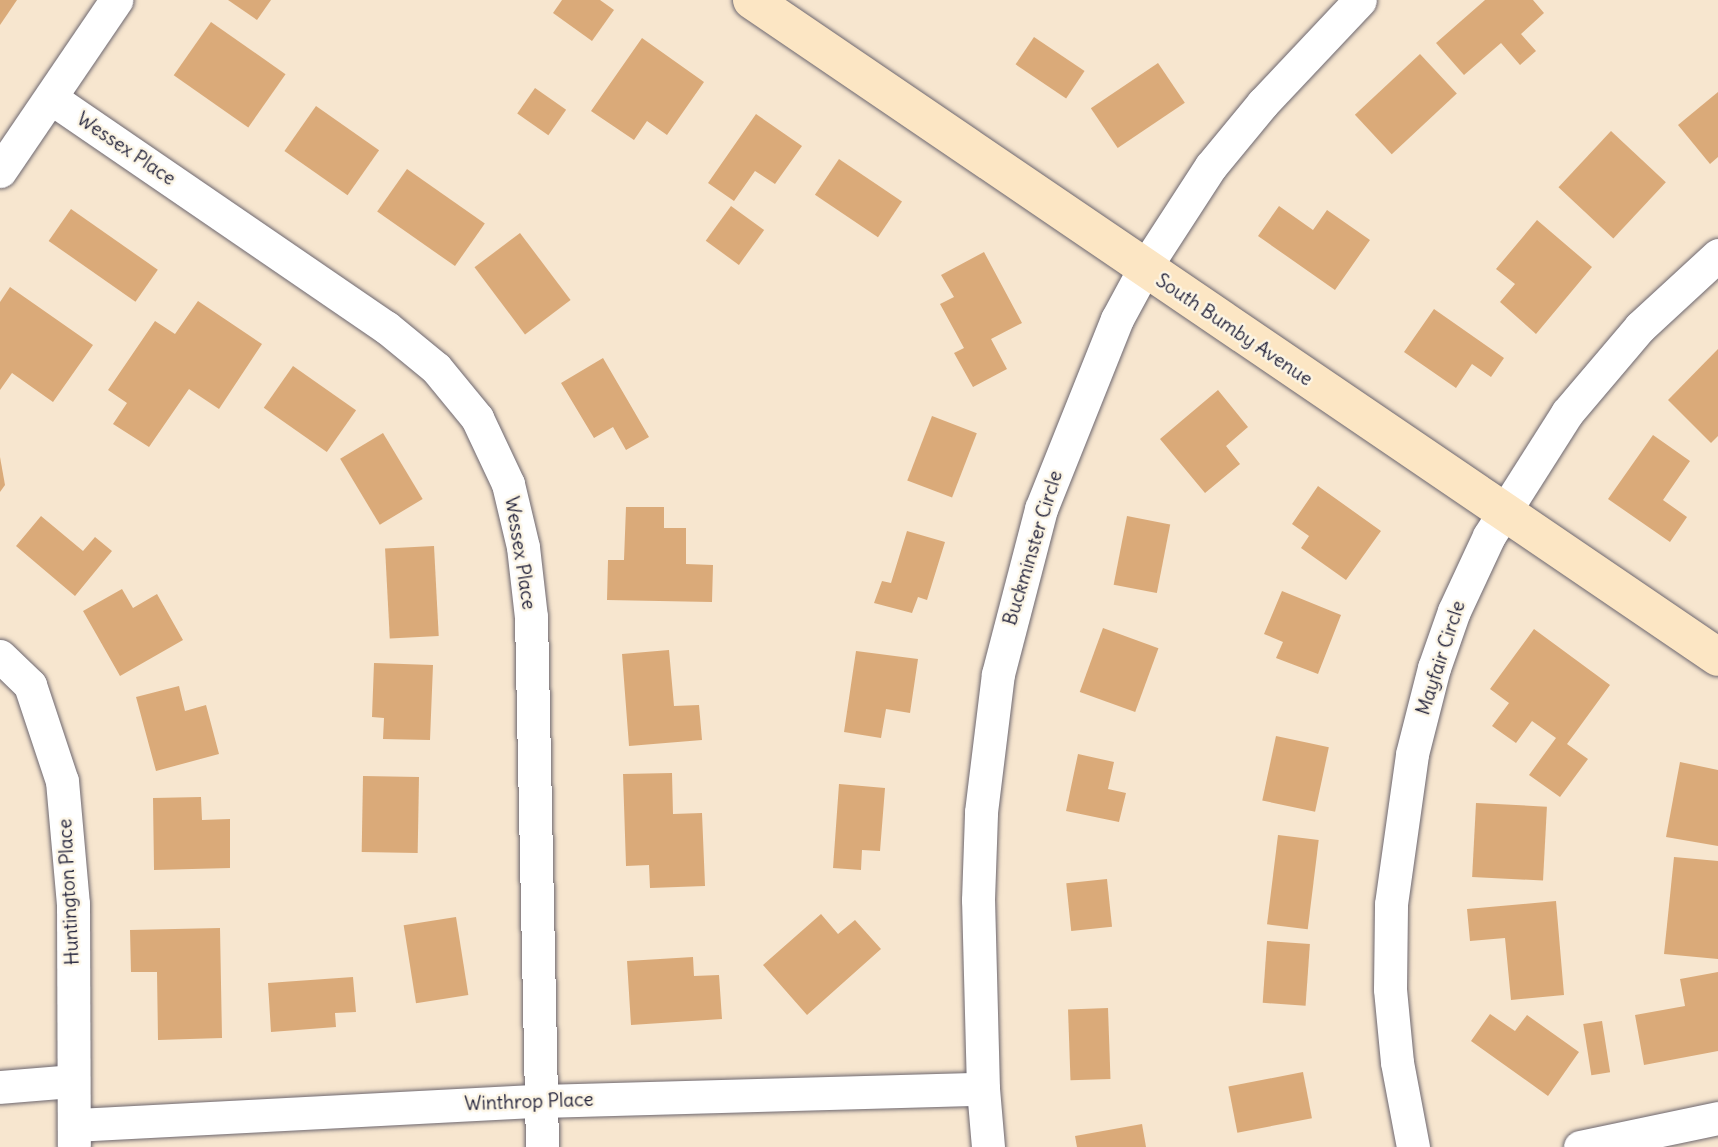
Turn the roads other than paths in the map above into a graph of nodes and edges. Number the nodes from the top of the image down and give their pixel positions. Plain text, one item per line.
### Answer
1 (116, 0) edge
2 (752, 0) edge
3 (1360, 0) edge
4 (51, 98) junction
5 (0, 171) edge
6 (1718, 255) edge
7 (1143, 269) junction
8 (1503, 511) junction
9 (0, 656) edge
10 (1718, 657) edge
11 (73, 1081) junction
12 (0, 1087) edge
13 (983, 1089) junction
14 (540, 1101) junction
15 (1718, 1118) edge
16 (75, 1136) edge
17 (541, 1147) edge
18 (988, 1147) edge
19 (1413, 1147) edge
20 (1580, 1147) edge

1 - 4 street
2 - 7 street, South Bumby Avenue
3 - 7 street, Buckminster Circle
4 - 5 street
4 - 14 street, Wessex Place
6 - 8 street, Mayfair Circle
7 - 8 street, South Bumby Avenue
7 - 13 street, Buckminster Circle
8 - 10 street, South Bumby Avenue
8 - 19 street, Mayfair Circle
9 - 11 street, Huntington Place
11 - 12 street
11 - 16 street, Huntington Place
13 - 14 street, Winthrop Place
13 - 18 street, Buckminster Circle
14 - 16 street, Winthrop Place
14 - 17 street, Wessex Place
15 - 20 street

